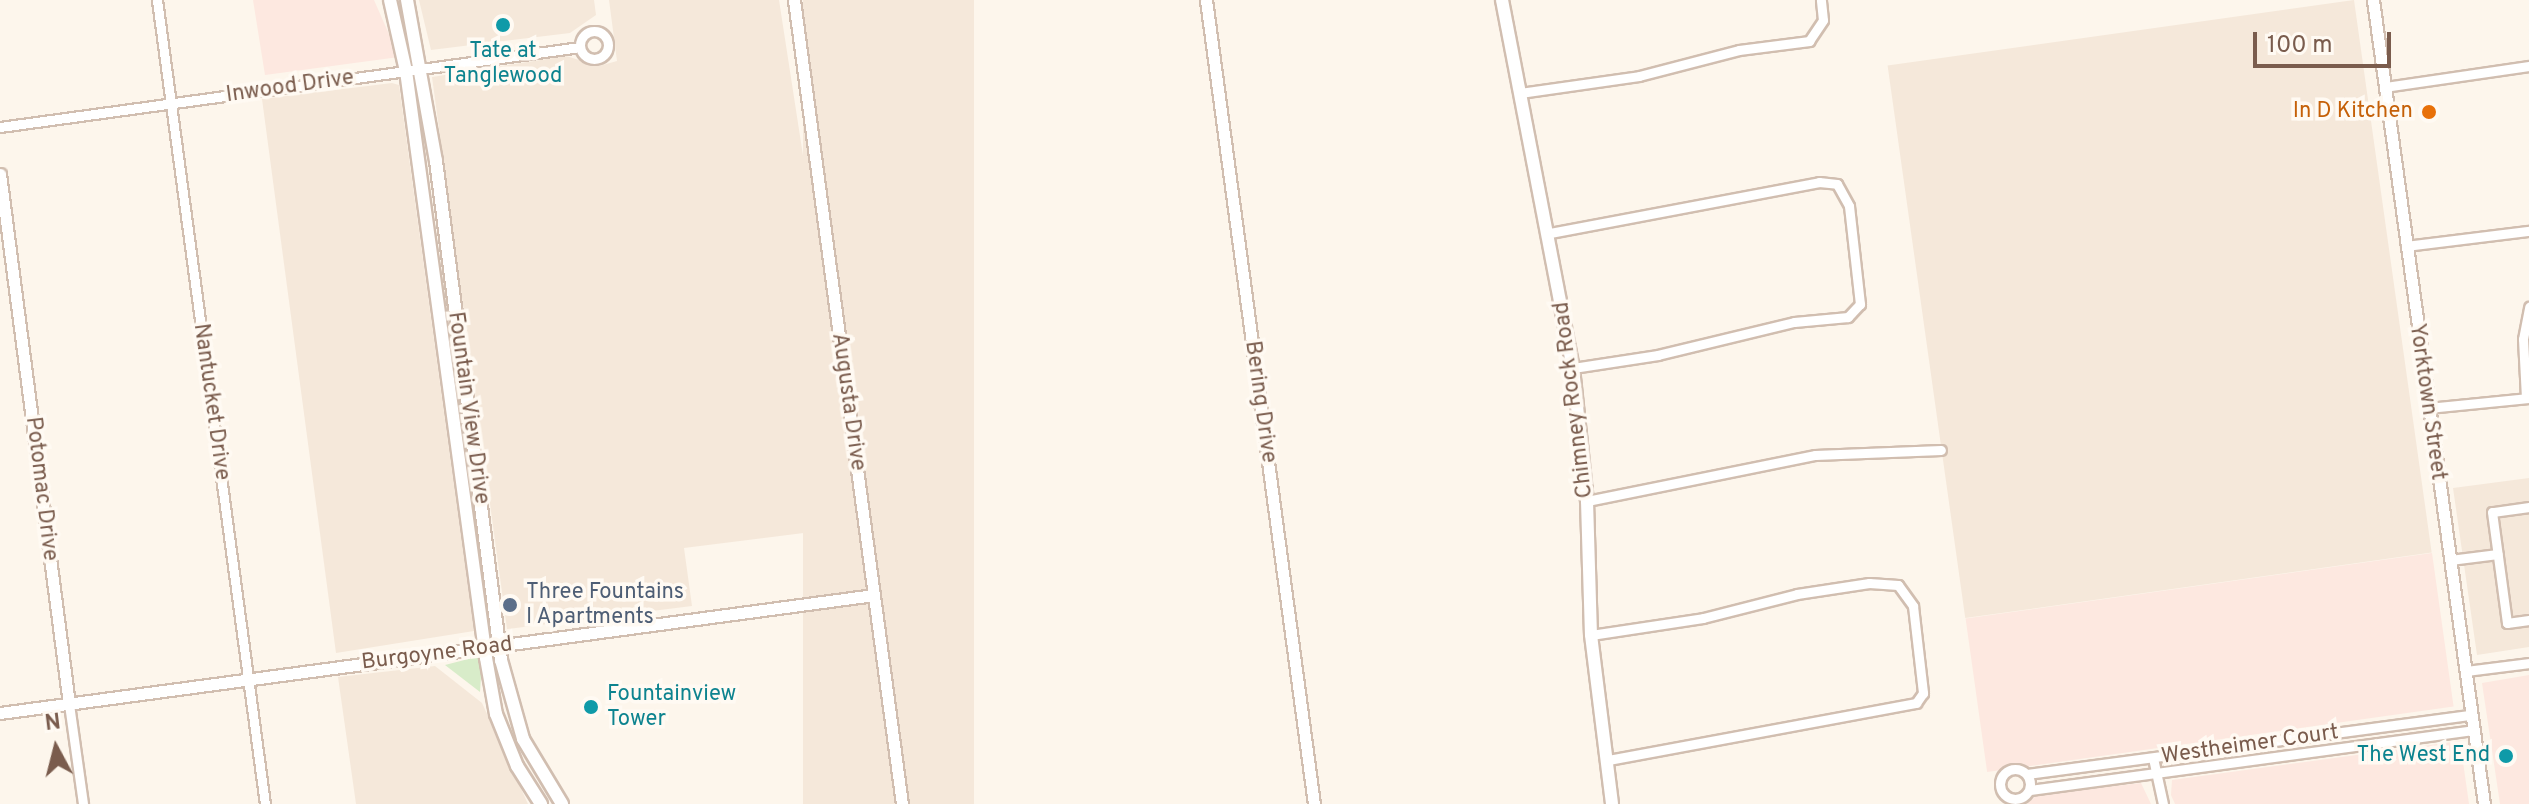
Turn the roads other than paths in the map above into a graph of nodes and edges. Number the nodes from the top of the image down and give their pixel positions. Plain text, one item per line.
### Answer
1 (157, 0) edge
2 (390, 0) edge
3 (407, 0) edge
4 (794, 0) edge
5 (1206, 0) edge
6 (1502, 0) edge
7 (1821, 0) edge
8 (2373, 0) edge
9 (580, 47) dead end
10 (2529, 66) edge
11 (422, 69) junction
12 (406, 71) junction
13 (2385, 87) junction
14 (1520, 93) junction
15 (171, 103) junction
16 (0, 127) edge
17 (0, 174) edge
18 (441, 209) junction
19 (426, 212) junction
20 (2529, 231) edge
21 (1550, 233) junction
22 (2406, 246) junction
23 (454, 307) junction
24 (2529, 307) edge
25 (438, 309) junction
26 (1573, 368) junction
27 (2527, 398) edge
28 (467, 406) junction
29 (452, 408) junction
30 (2428, 408) junction
31 (1941, 450) dead end
32 (1587, 501) junction
33 (480, 503) junction
34 (465, 505) junction
35 (2529, 507) edge
36 (2498, 554) junction
37 (2450, 560) junction
38 (874, 595) junction
39 (2529, 620) edge
40 (1591, 635) junction
41 (499, 646) junction
42 (484, 648) junction
43 (2529, 663) edge
44 (2466, 671) junction
45 (248, 679) junction
46 (69, 704) junction
47 (0, 713) edge
48 (2471, 715) junction
49 (2473, 730) junction
50 (2348, 731) junction
51 (2350, 747) junction
52 (2153, 758) junction
53 (1607, 760) junction
54 (2155, 773) junction
55 (2027, 774) junction
56 (2030, 790) junction
57 (560, 800) edge
58 (83, 804) edge
59 (265, 804) edge
60 (543, 804) edge
61 (902, 804) edge
62 (1314, 804) edge
63 (1612, 804) edge
64 (2163, 804) edge
65 (2484, 804) edge

1 - 15 street, Nantucket Drive
2 - 12 main road, Fountain View Drive
3 - 11 main road, Fountain View Drive
4 - 38 street, Augusta Drive
5 - 62 street, Bering Drive
6 - 14 main road, Chimney Rock Road
7 - 14 street
8 - 13 street, Yorktown Street
9 - 11 street, Inwood Drive
10 - 13 street
11 - 12 street, Inwood Drive
11 - 18 main road, Fountain View Drive
12 - 15 street, Inwood Drive
12 - 19 main road, Fountain View Drive
13 - 22 street, Yorktown Street
14 - 21 main road, Chimney Rock Road
15 - 16 street, Inwood Drive
15 - 45 street, Nantucket Drive
17 - 46 street, Potomac Drive
18 - 19 main road
18 - 23 main road, Fountain View Drive
19 - 25 main road, Fountain View Drive
20 - 22 street
21 - 26 main road, Chimney Rock Road
21 - 26 street
22 - 30 street, Yorktown Street
23 - 25 main road
23 - 28 main road, Fountain View Drive
24 - 27 street
25 - 29 main road, Fountain View Drive
26 - 32 main road, Chimney Rock Road
27 - 30 street
28 - 29 main road
28 - 33 main road, Fountain View Drive
29 - 34 main road, Fountain View Drive
30 - 37 street, Yorktown Street
31 - 32 street
32 - 40 main road, Chimney Rock Road
33 - 34 main road
33 - 41 main road, Fountain View Drive
34 - 42 main road, Fountain View Drive
35 - 36 street
36 - 37 street
36 - 39 street
37 - 44 street, Yorktown Street
38 - 41 street, Burgoyne Road
38 - 61 street, Augusta Drive
40 - 53 main road, Chimney Rock Road
40 - 53 street
41 - 42 street, Burgoyne Road
41 - 57 main road, Fountain View Drive
42 - 45 street, Burgoyne Road
42 - 60 main road, Fountain View Drive
43 - 44 street
44 - 48 street, Yorktown Street
45 - 46 street, Burgoyne Road
45 - 59 street, Nantucket Drive
46 - 47 street, Burgoyne Road
46 - 58 street, Potomac Drive
48 - 49 street, Yorktown Street
48 - 50 street, Westheimer Court
49 - 51 street, Westheimer Court
49 - 65 street, Yorktown Street
50 - 51 street
50 - 52 street, Westheimer Court
51 - 54 street, Westheimer Court
52 - 54 street
52 - 55 street, Westheimer Court
53 - 63 main road, Chimney Rock Road
54 - 56 street, Westheimer Court
54 - 64 street
55 - 56 street
55 - 56 street, Westheimer Court
57 - 60 main road

